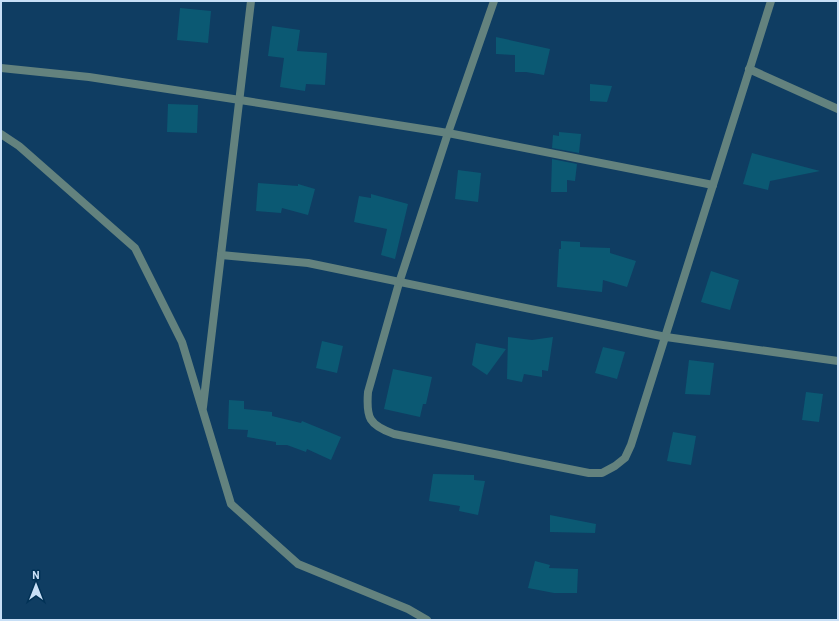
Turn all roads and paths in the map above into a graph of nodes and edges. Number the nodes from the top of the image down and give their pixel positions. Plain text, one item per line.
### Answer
1 (251, 1) edge
2 (494, 1) edge
3 (771, 1) edge
4 (1, 68) edge
5 (749, 69) junction
6 (240, 100) junction
7 (838, 109) edge
8 (1, 134) edge
9 (448, 134) junction
10 (713, 185) junction
11 (221, 255) junction
12 (399, 283) junction
13 (666, 337) junction
14 (838, 361) edge
15 (203, 410) junction
16 (427, 620) edge

1 - 6 street
2 - 9 street
3 - 5 street
4 - 6 street
5 - 7 street
5 - 10 street
6 - 9 street
6 - 11 street
8 - 15 street
9 - 10 street
9 - 12 street
10 - 13 street
11 - 12 street
11 - 15 street
12 - 13 street
12 - 13 street
13 - 14 street
15 - 16 street

